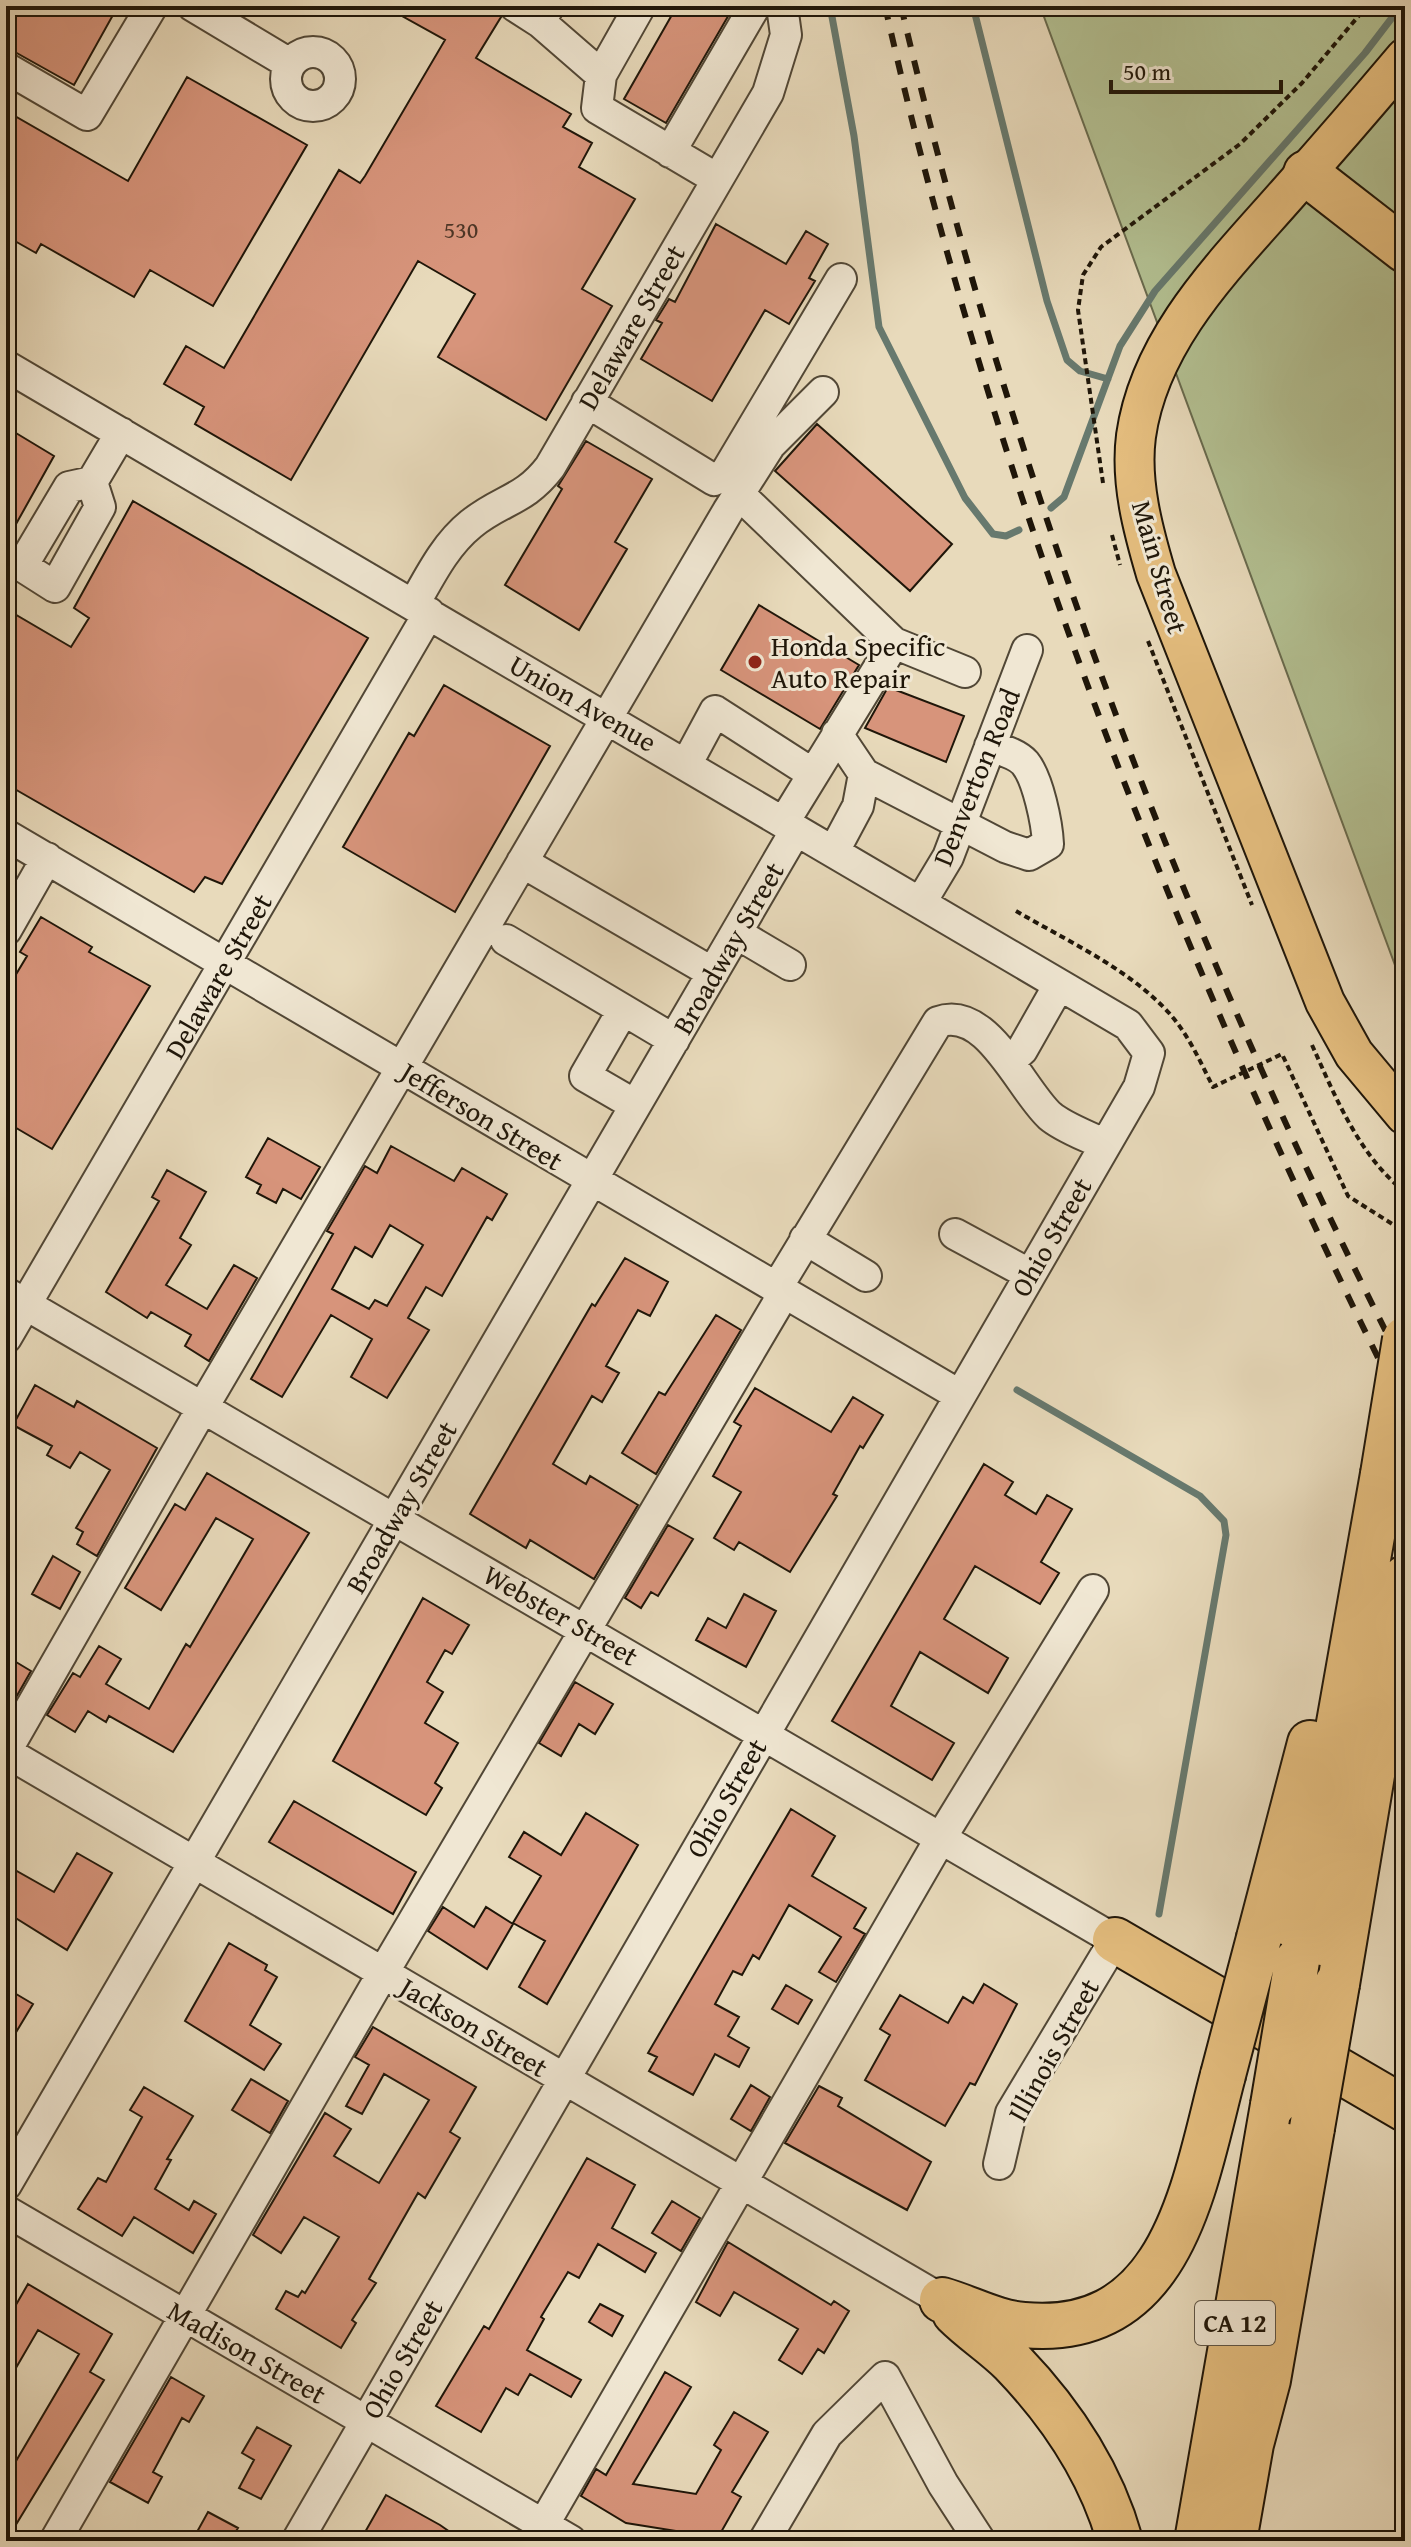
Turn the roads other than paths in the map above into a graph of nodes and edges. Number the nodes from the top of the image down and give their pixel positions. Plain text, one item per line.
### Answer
1 (152, 6) edge
2 (193, 6) edge
3 (515, 6) edge
4 (640, 6) edge
5 (755, 6) edge
6 (782, 6) edge
7 (545, 14) edge
8 (1405, 58) edge
9 (290, 64) dead end
10 (6, 68) edge
11 (601, 75) junction
12 (670, 152) junction
13 (1306, 173) junction
14 (717, 179) junction
15 (1405, 250) edge
16 (841, 279) dead end
17 (6, 366) edge
18 (823, 392) dead end
19 (587, 402) junction
20 (121, 433) junction
21 (92, 482) dead end
22 (739, 494) junction
23 (421, 609) junction
24 (894, 643) junction
25 (1027, 650) dead end
26 (965, 672) dead end
27 (609, 718) junction
28 (837, 734) junction
29 (990, 746) junction
30 (687, 763) junction
31 (813, 774) junction
32 (864, 774) junction
33 (961, 824) junction
34 (790, 826) junction
35 (6, 835) edge
36 (834, 851) junction
37 (47, 858) junction
38 (522, 862) junction
39 (921, 902) junction
40 (6, 930) edge
41 (736, 933) junction
42 (506, 940) dead end
43 (225, 964) junction
44 (790, 965) dead end
45 (713, 973) junction
46 (1059, 985) junction
47 (623, 1010) junction
48 (674, 1040) junction
49 (1149, 1053) joint
50 (1009, 1062) junction
51 (403, 1069) junction
52 (635, 1105) junction
53 (1405, 1115) edge
54 (1105, 1145) junction
55 (591, 1181) junction
56 (955, 1234) dead end
57 (805, 1239) junction
58 (1029, 1274) junction
59 (866, 1276) dead end
60 (780, 1291) junction
61 (16, 1298) edge
62 (6, 1338) edge
63 (1405, 1339) edge
64 (959, 1395) junction
65 (203, 1407) junction
66 (394, 1519) junction
67 (1405, 1578) edge
68 (1093, 1590) dead end
69 (1355, 1598) junction
70 (585, 1629) junction
71 (764, 1732) junction
72 (6, 1752) edge
73 (942, 1836) junction
74 (193, 1864) junction
75 (1115, 1940) junction
76 (383, 1973) junction
77 (564, 2080) junction
78 (1405, 2109) edge
79 (999, 2164) dead end
80 (741, 2183) junction
81 (6, 2185) edge
82 (6, 2211) edge
83 (942, 2300) junction
84 (184, 2315) junction
85 (1268, 2380) junction
86 (366, 2422) junction
87 (539, 2533) edge
88 (55, 2541) edge
89 (297, 2541) edge
90 (571, 2541) edge
91 (764, 2541) edge
92 (980, 2541) edge
93 (1120, 2541) edge
94 (1197, 2541) edge
95 (1234, 2541) edge
96 (1260, 2541) edge

1 - 10 street
2 - 9 street
3 - 7 street
4 - 11 street
5 - 12 street
6 - 14 street, Delaware Street
7 - 11 street
8 - 13 main road, Main Street
11 - 12 street
12 - 14 street
13 - 15 highway
13 - 53 main road, Main Street
14 - 19 street, Delaware Street
16 - 19 street
17 - 20 street, Union Avenue
18 - 22 street
19 - 23 street, Delaware Street
20 - 21 street
20 - 23 street, Union Avenue
22 - 24 street
22 - 27 street
23 - 27 street, Union Avenue
23 - 43 street, Delaware Street
24 - 26 street
24 - 28 street, Broadway Street
25 - 29 street, Denverton Road
27 - 30 street, Union Avenue
27 - 38 street
28 - 31 street, Broadway Street
28 - 32 street
29 - 33 street, Denverton Road
29 - 33 street
30 - 31 street
30 - 34 street, Union Avenue
31 - 34 street, Broadway Street
32 - 33 street
32 - 36 street
33 - 39 street, Denverton Road
34 - 36 street, Union Avenue
34 - 41 street, Broadway Street
35 - 37 street, Jefferson Street
36 - 39 street, Union Avenue
37 - 40 street
37 - 43 street, Jefferson Street
38 - 45 street
38 - 51 street
39 - 46 street, Union Avenue
41 - 44 street
41 - 45 street, Broadway Street
42 - 47 street
43 - 51 street, Jefferson Street
43 - 61 street, Delaware Street
45 - 48 street, Broadway Street
46 - 49 street, Union Avenue
46 - 50 street
47 - 48 street
47 - 52 street
48 - 52 street, Broadway Street
49 - 54 street, Ohio Street
50 - 54 street
50 - 57 street
51 - 55 street, Jefferson Street
51 - 65 street
52 - 55 street, Broadway Street
54 - 58 street, Ohio Street
55 - 60 street, Jefferson Street
55 - 66 street, Broadway Street
56 - 58 street
57 - 59 street
57 - 60 street
58 - 64 street, Ohio Street
60 - 64 street, Jefferson Street
60 - 70 street
61 - 62 street, Delaware Street
61 - 65 street, Webster Street
63 - 69 highway, CA 12, bridge
64 - 71 street, Ohio Street
65 - 66 street, Webster Street
65 - 72 street
66 - 70 street, Webster Street
66 - 74 street, Broadway Street
67 - 85 highway, CA 12, bridge
68 - 73 street
69 - 83 highway, bridge
69 - 94 highway, CA 12, bridge
70 - 71 street, Webster Street
70 - 76 street
71 - 73 street, Webster Street
71 - 77 street, Ohio Street
72 - 74 street, Jackson Street
73 - 75 street, Webster Street
73 - 80 street
74 - 76 street, Jackson Street
74 - 81 street, Broadway Street
75 - 78 highway
75 - 79 street, Illinois Street
76 - 77 street, Jackson Street
76 - 84 street
77 - 80 street, Jackson Street
77 - 86 street, Ohio Street
80 - 83 street, Jackson Street
80 - 87 street
82 - 84 street, Madison Street
83 - 93 highway
84 - 86 street, Madison Street
84 - 88 street
85 - 95 highway, CA 12
85 - 96 highway
86 - 87 street, Madison Street
86 - 89 street, Ohio Street
87 - 90 street, Madison Street
91 - 92 street

